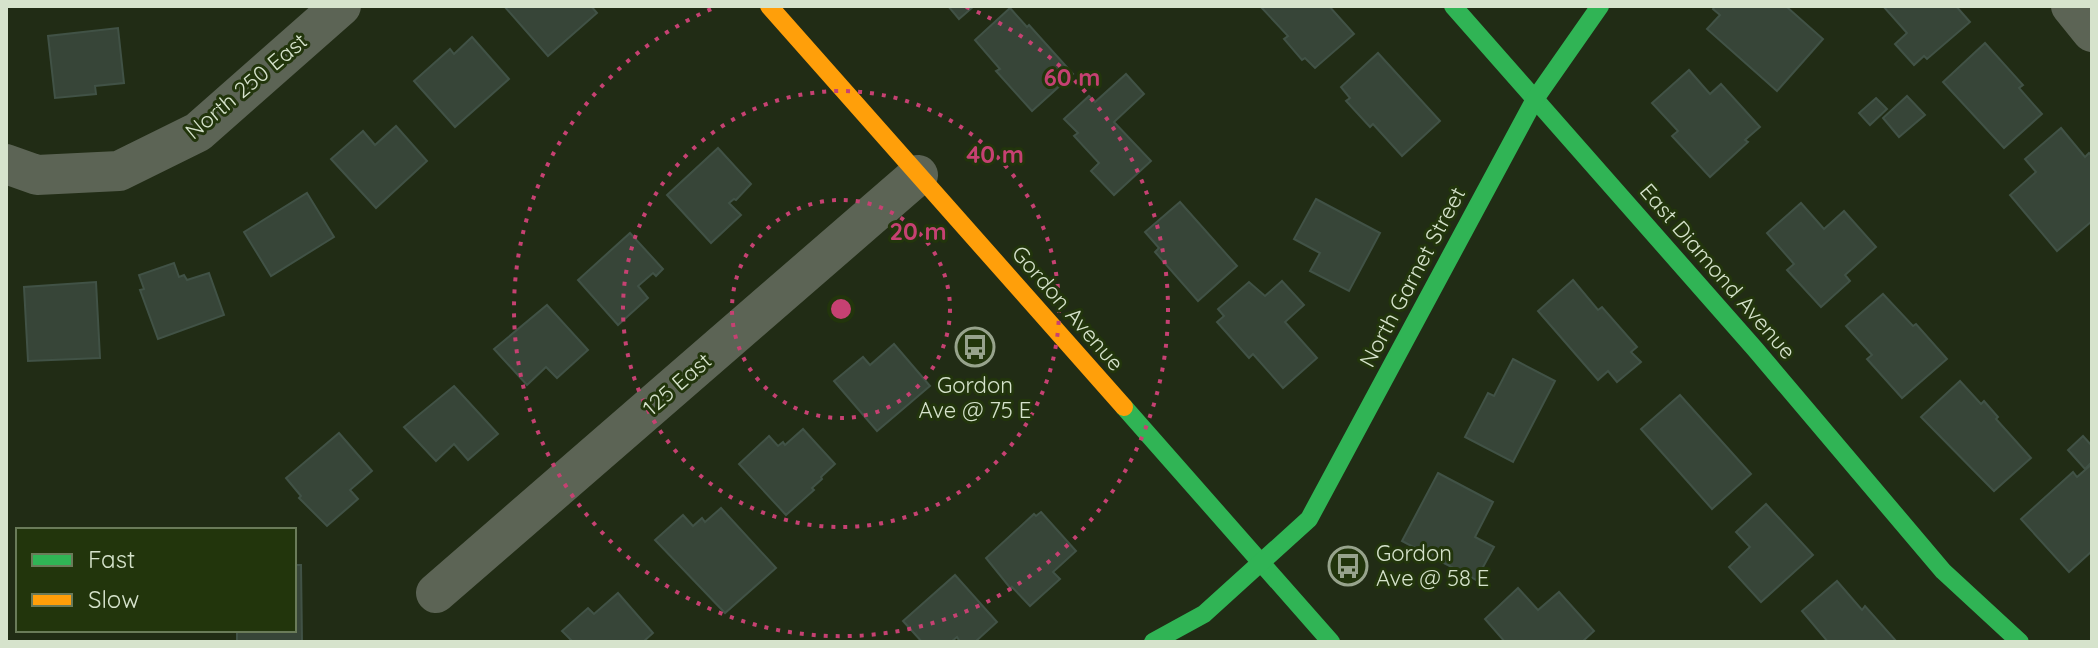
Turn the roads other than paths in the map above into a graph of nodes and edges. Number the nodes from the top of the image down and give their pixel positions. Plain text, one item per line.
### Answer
1 (341, 6) edge
2 (769, 6) edge
3 (1453, 6) edge
4 (1600, 6) edge
5 (2071, 6) edge
6 (2092, 32) edge
7 (1535, 99) junction
8 (6, 164) edge
9 (918, 175) junction
10 (1261, 564) junction
11 (436, 593) dead end
12 (1153, 642) edge
13 (1331, 642) edge
14 (2020, 642) edge

1 - 8 street, North 250 East
2 - 9 street, Gordon Avenue
3 - 7 street, East Diamond Avenue
4 - 7 street, North Garnet Street
5 - 6 street
7 - 10 street, North Garnet Street
7 - 14 street, East Diamond Avenue
9 - 10 street, Gordon Avenue
9 - 11 street, 125 East
10 - 12 street, North Garnet Street
10 - 13 street, Gordon Avenue

